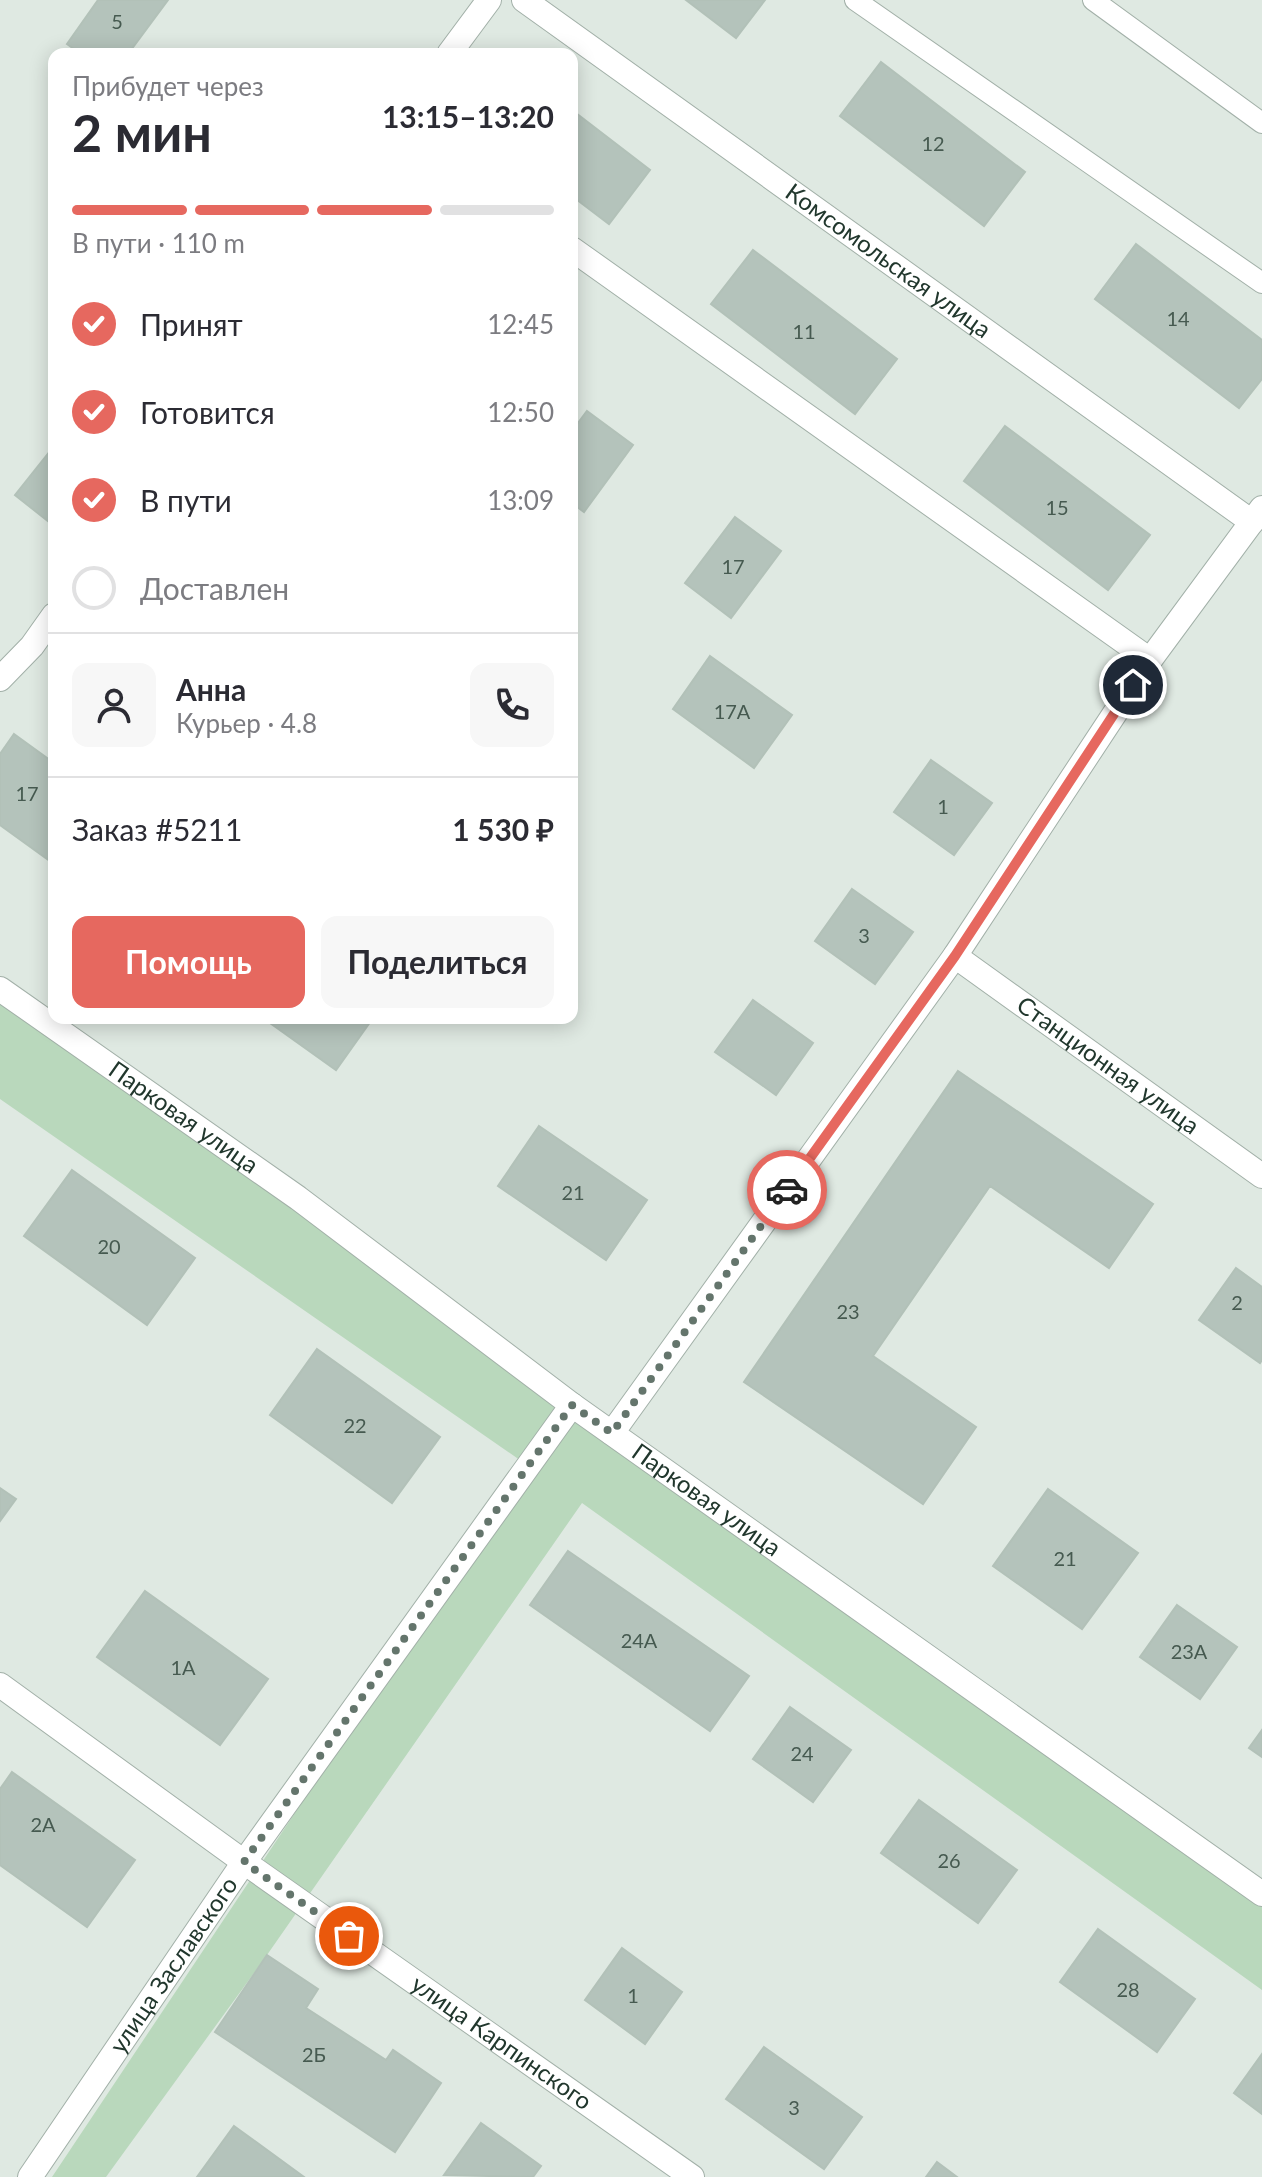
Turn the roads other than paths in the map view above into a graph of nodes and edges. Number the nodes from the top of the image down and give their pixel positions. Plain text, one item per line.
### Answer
1 (489, 0) edge
2 (524, 0) edge
3 (855, 0) edge
4 (1093, 0) edge
5 (453, 48) edge
6 (1262, 123) edge
7 (578, 253) edge
8 (1262, 283) edge
9 (1257, 515) edge
10 (48, 623) edge
11 (1150, 660) junction
12 (0, 679) edge
13 (955, 956) junction
14 (0, 989) edge
15 (48, 1023) edge
16 (50, 1024) edge
17 (1262, 1176) edge
18 (572, 1405) junction
19 (612, 1433) junction
20 (0, 1685) edge
21 (244, 1862) junction
22 (1262, 1894) edge
23 (30, 2177) edge
24 (692, 2177) edge

1 - 5 street
2 - 9 street, Комсомольская улица
3 - 8 lane
4 - 6 lane
7 - 11 street
9 - 11 street
10 - 12 street
11 - 13 street
13 - 17 street, Станционная улица
13 - 19 street
14 - 15 street, Парковая улица
16 - 18 street, Парковая улица
18 - 19 street, Парковая улица
18 - 21 street, улица Заславского
19 - 22 street, Парковая улица
20 - 21 street, улица Карпинского
21 - 23 street, улица Заславского
21 - 24 street, улица Карпинского

